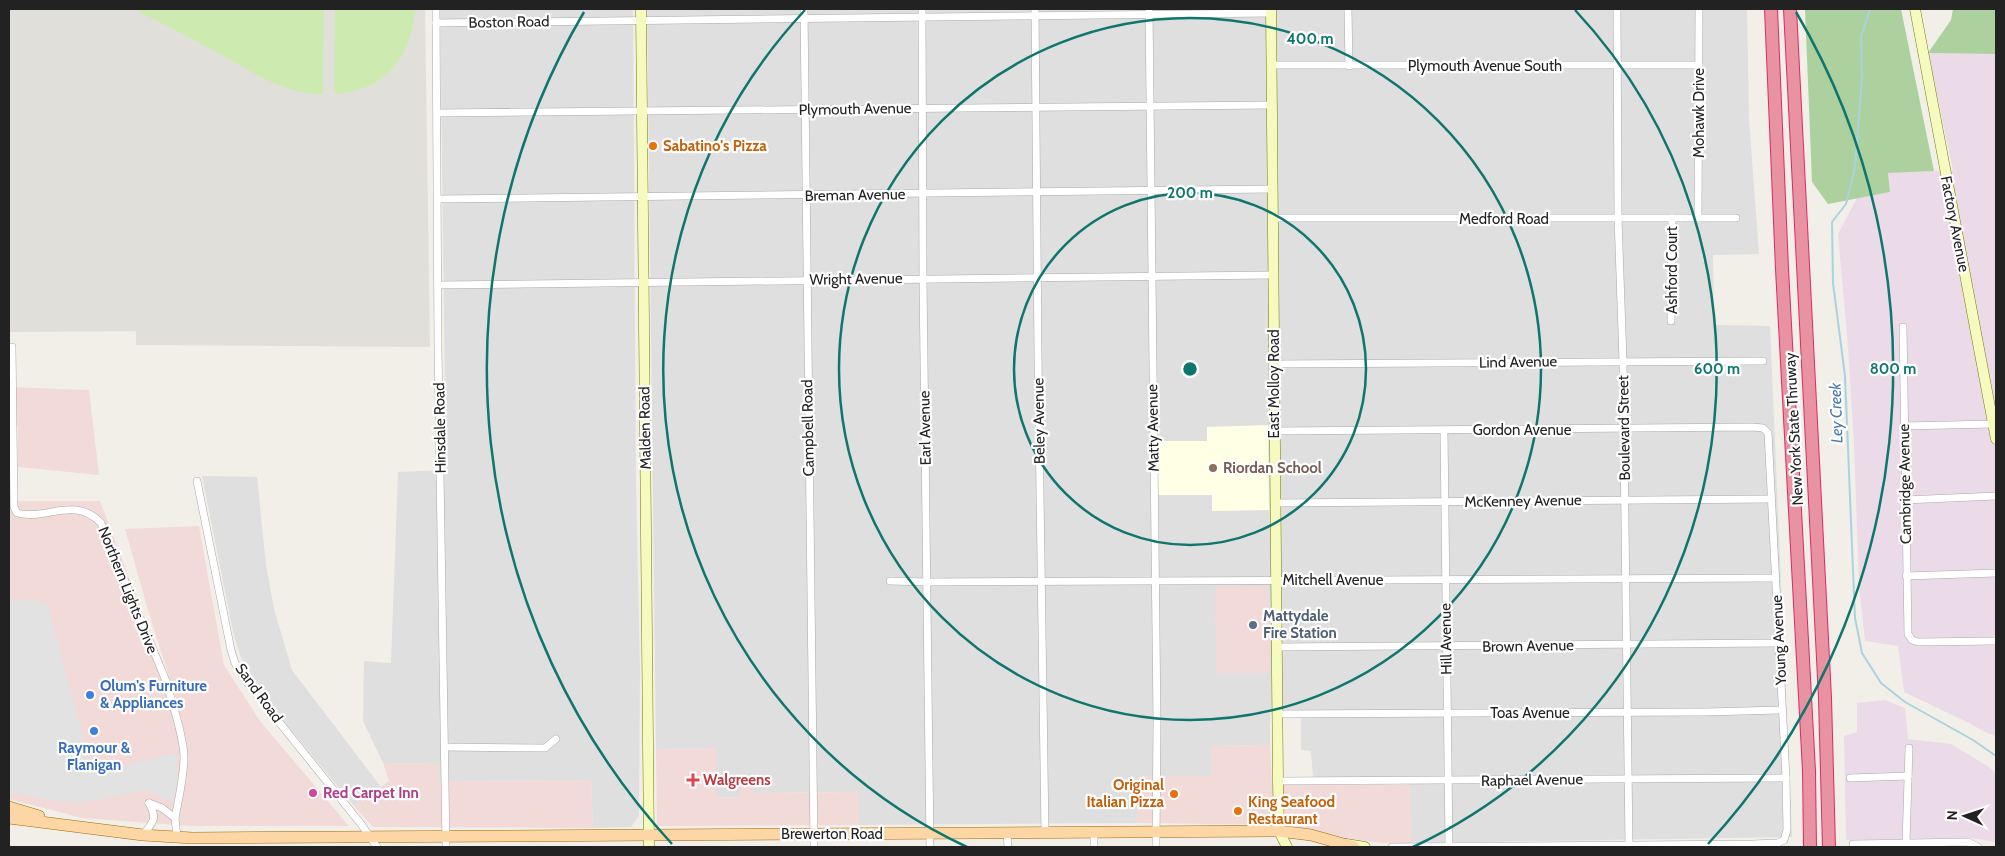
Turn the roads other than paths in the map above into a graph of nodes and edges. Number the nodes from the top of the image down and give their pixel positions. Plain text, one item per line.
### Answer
1 (436, 9) edge
2 (641, 9) edge
3 (804, 9) edge
4 (922, 9) edge
5 (1348, 9) edge
6 (1617, 9) edge
7 (1699, 9) edge
8 (1771, 9) edge
9 (1790, 9) edge
10 (1915, 9) edge
11 (1271, 11) edge
12 (1035, 12) edge
13 (1149, 12) edge
14 (922, 18) junction
15 (804, 20) junction
16 (641, 21) junction
17 (436, 23) junction
18 (1699, 65) junction
19 (1271, 66) junction
20 (1349, 66) junction
21 (1616, 66) junction
22 (1272, 105) junction
23 (1151, 106) junction
24 (1036, 107) junction
25 (922, 108) junction
26 (805, 110) junction
27 (642, 112) junction
28 (438, 113) junction
29 (1272, 189) junction
30 (1151, 191) junction
31 (1037, 192) junction
32 (923, 193) junction
33 (806, 195) junction
34 (643, 196) junction
35 (438, 199) junction
36 (1273, 218) junction
37 (1618, 218) junction
38 (1672, 218) junction
39 (1698, 218) junction
40 (1736, 218) dead end
41 (1273, 275) junction
42 (1152, 276) junction
43 (923, 278) junction
44 (1037, 278) junction
45 (806, 280) junction
46 (644, 282) junction
47 (438, 285) junction
48 (1671, 321) dead end
49 (1903, 327) dead end
50 (12, 347) dead end
51 (1624, 361) junction
52 (1763, 361) dead end
53 (1274, 364) junction
54 (1993, 424) junction
55 (1904, 426) junction
56 (1624, 429) junction
57 (1274, 431) junction
58 (1444, 431) junction
59 (1768, 433) joint
60 (1996, 439) edge
61 (197, 481) dead end
62 (1996, 496) edge
63 (1771, 499) junction
64 (1906, 500) junction
65 (1626, 501) junction
66 (1445, 502) junction
67 (1276, 503) junction
68 (1996, 573) edge
69 (1906, 576) junction
70 (1776, 578) junction
71 (1627, 579) junction
72 (1155, 580) junction
73 (1276, 580) junction
74 (1446, 580) junction
75 (890, 581) dead end
76 (1042, 581) junction
77 (928, 582) junction
78 (1996, 641) edge
79 (1779, 644) junction
80 (1628, 645) junction
81 (1277, 647) junction
82 (1446, 647) junction
83 (1783, 710) junction
84 (1628, 712) junction
85 (1447, 713) junction
86 (1278, 714) junction
87 (556, 739) dead end
88 (446, 748) junction
89 (1909, 748) dead end
90 (1908, 776) junction
91 (1786, 778) junction
92 (1850, 778) dead end
93 (1629, 779) junction
94 (1278, 781) junction
95 (1447, 781) junction
96 (9, 807) edge
97 (9, 818) edge
98 (175, 818) junction
99 (84, 828) junction
100 (1279, 831) junction
101 (1094, 832) junction
102 (1156, 832) junction
103 (930, 833) junction
104 (1007, 833) junction
105 (1046, 833) junction
106 (814, 834) junction
107 (143, 835) junction
108 (369, 836) junction
109 (649, 841) edge
110 (179, 842) edge
111 (446, 842) edge
112 (1853, 844) dead end
113 (1906, 844) junction
114 (1349, 845) edge
115 (1629, 846) edge
116 (377, 847) edge
117 (814, 847) edge
118 (930, 847) edge
119 (1008, 847) edge
120 (1094, 847) edge
121 (1156, 847) edge
122 (1287, 847) edge
123 (1365, 847) edge
124 (1392, 847) edge
125 (1449, 847) edge
126 (1810, 847) edge
127 (1829, 847) edge
128 (1978, 847) edge

1 - 17 street, Hinsdale Road
2 - 16 street, Malden Road
3 - 15 street, Campbell Road
4 - 14 street, Earl Avenue
5 - 20 street
6 - 21 street, Boulevard Street
7 - 18 street, Mohawk Drive
8 - 126 highway, New York State Thruway
9 - 127 highway, New York State Thruway
10 - 54 street, Factory Avenue
11 - 13 street, Boston Road
11 - 19 street, East Molloy Road
12 - 13 street, Boston Road
12 - 14 street, Boston Road
12 - 24 street, Beley Avenue
13 - 23 street, Matty Avenue
14 - 15 street, Boston Road
14 - 25 street, Earl Avenue
15 - 16 street, Boston Road
15 - 26 street, Campbell Road
16 - 17 street, Boston Road
16 - 27 street, Malden Road
17 - 28 street, Hinsdale Road
18 - 21 street, Plymouth Avenue South
18 - 39 street, Mohawk Drive
19 - 20 street, Plymouth Avenue South
19 - 22 street, East Molloy Road
20 - 21 street, Plymouth Avenue South
21 - 37 street, Boulevard Street
22 - 23 street, Plymouth Avenue
22 - 29 street, East Molloy Road
23 - 24 street, Plymouth Avenue
23 - 30 street, Matty Avenue
24 - 25 street, Plymouth Avenue
24 - 31 street, Beley Avenue
25 - 26 street, Plymouth Avenue
25 - 32 street, Earl Avenue
26 - 27 street, Plymouth Avenue
26 - 33 street, Campbell Road
27 - 28 street, Plymouth Avenue
27 - 34 street, Malden Road
28 - 35 street, Hinsdale Road
29 - 30 street, Breman Avenue
29 - 36 street, East Molloy Road
30 - 31 street, Breman Avenue
30 - 42 street, Matty Avenue
31 - 32 street, Breman Avenue
31 - 44 street, Beley Avenue
32 - 33 street, Breman Avenue
32 - 43 street, Earl Avenue
33 - 34 street, Breman Avenue
33 - 45 street, Campbell Road
34 - 35 street, Breman Avenue
34 - 46 street, Malden Road
35 - 47 street, Hinsdale Road
36 - 37 street, Medford Road
36 - 41 street, East Molloy Road
37 - 38 street, Medford Road
37 - 51 street, Boulevard Street
38 - 39 street, Medford Road
38 - 48 street, Ashford Court
39 - 40 street, Medford Road
41 - 42 street, Wright Avenue
41 - 53 street, East Molloy Road
42 - 44 street, Wright Avenue
42 - 72 street, Matty Avenue
43 - 44 street, Wright Avenue
43 - 45 street, Wright Avenue
43 - 77 street, Earl Avenue
44 - 76 street, Beley Avenue
45 - 46 street, Wright Avenue
45 - 106 street, Campbell Road
46 - 47 street, Wright Avenue
46 - 109 street, Malden Road
47 - 88 street, Hinsdale Road
49 - 55 street, Cambridge Avenue
50 - 98 street, Northern Lights Drive
51 - 52 street, Lind Avenue
51 - 53 street, Lind Avenue
51 - 56 street, Boulevard Street
53 - 57 street, East Molloy Road
54 - 55 street
54 - 60 street, Factory Avenue
55 - 64 street, Cambridge Avenue
56 - 58 street, Gordon Avenue
56 - 59 street, Gordon Avenue
56 - 65 street, Boulevard Street
57 - 58 street, Gordon Avenue
57 - 67 street, East Molloy Road
58 - 66 street, Hill Avenue
59 - 63 street, Young Avenue
61 - 108 street, Sand Road
62 - 64 street
63 - 65 street, McKenney Avenue
63 - 70 street, Young Avenue
64 - 69 street, Cambridge Avenue
65 - 66 street, McKenney Avenue
65 - 71 street, Boulevard Street
66 - 67 street, McKenney Avenue
66 - 74 street, Hill Avenue
67 - 73 street, East Molloy Road
68 - 69 street
69 - 78 street, Cambridge Avenue
70 - 71 street, Mitchell Avenue
70 - 79 street, Young Avenue
71 - 74 street, Mitchell Avenue
71 - 80 street, Boulevard Street
72 - 73 street, Mitchell Avenue
72 - 76 street, Mitchell Avenue
72 - 102 street, Matty Avenue
73 - 74 street, Mitchell Avenue
73 - 81 street, East Molloy Road
74 - 82 street, Hill Avenue
75 - 77 street, Mitchell Avenue
76 - 77 street, Mitchell Avenue
76 - 105 street, Beley Avenue
77 - 103 street, Earl Avenue
79 - 80 street, Brown Avenue
79 - 83 street, Young Avenue
80 - 82 street, Brown Avenue
80 - 84 street, Boulevard Street
81 - 82 street, Brown Avenue
81 - 86 street, East Molloy Road
82 - 85 street, Hill Avenue
83 - 84 street, Toas Avenue
83 - 91 street, Young Avenue
84 - 85 street, Toas Avenue
84 - 93 street, Boulevard Street
85 - 86 street, Toas Avenue
85 - 95 street, Hill Avenue
86 - 94 street, East Molloy Road
87 - 88 street
88 - 111 street, Hinsdale Road
89 - 90 street
90 - 92 street
90 - 113 street
91 - 93 street, Raphael Avenue
91 - 115 street, Young Avenue
93 - 95 street, Raphael Avenue
93 - 115 street, Boulevard Street
94 - 95 street, Raphael Avenue
94 - 100 street, East Molloy Road
95 - 125 street, Hill Avenue
96 - 99 main road
97 - 99 main road, Brewerton Road
98 - 107 street
98 - 110 street
99 - 107 main road, Brewerton Road
100 - 102 main road, Brewerton Road
100 - 114 main road, Brewerton Road
100 - 122 street, East Molloy Road
101 - 102 main road, Brewerton Road
101 - 105 main road, Brewerton Road
101 - 120 street
102 - 121 street, Matty Avenue
103 - 104 main road, Brewerton Road
103 - 106 main road, Brewerton Road
103 - 118 street, Earl Avenue
104 - 105 main road, Brewerton Road
104 - 119 street
106 - 109 main road, Brewerton Road
106 - 117 street, Campbell Road
107 - 110 main road, Brewerton Road
108 - 110 main road, Brewerton Road
108 - 111 main road, Brewerton Road
108 - 116 street, Sand Road
109 - 111 main road, Brewerton Road
112 - 113 street
113 - 128 street
114 - 123 street
115 - 125 street
124 - 125 street

